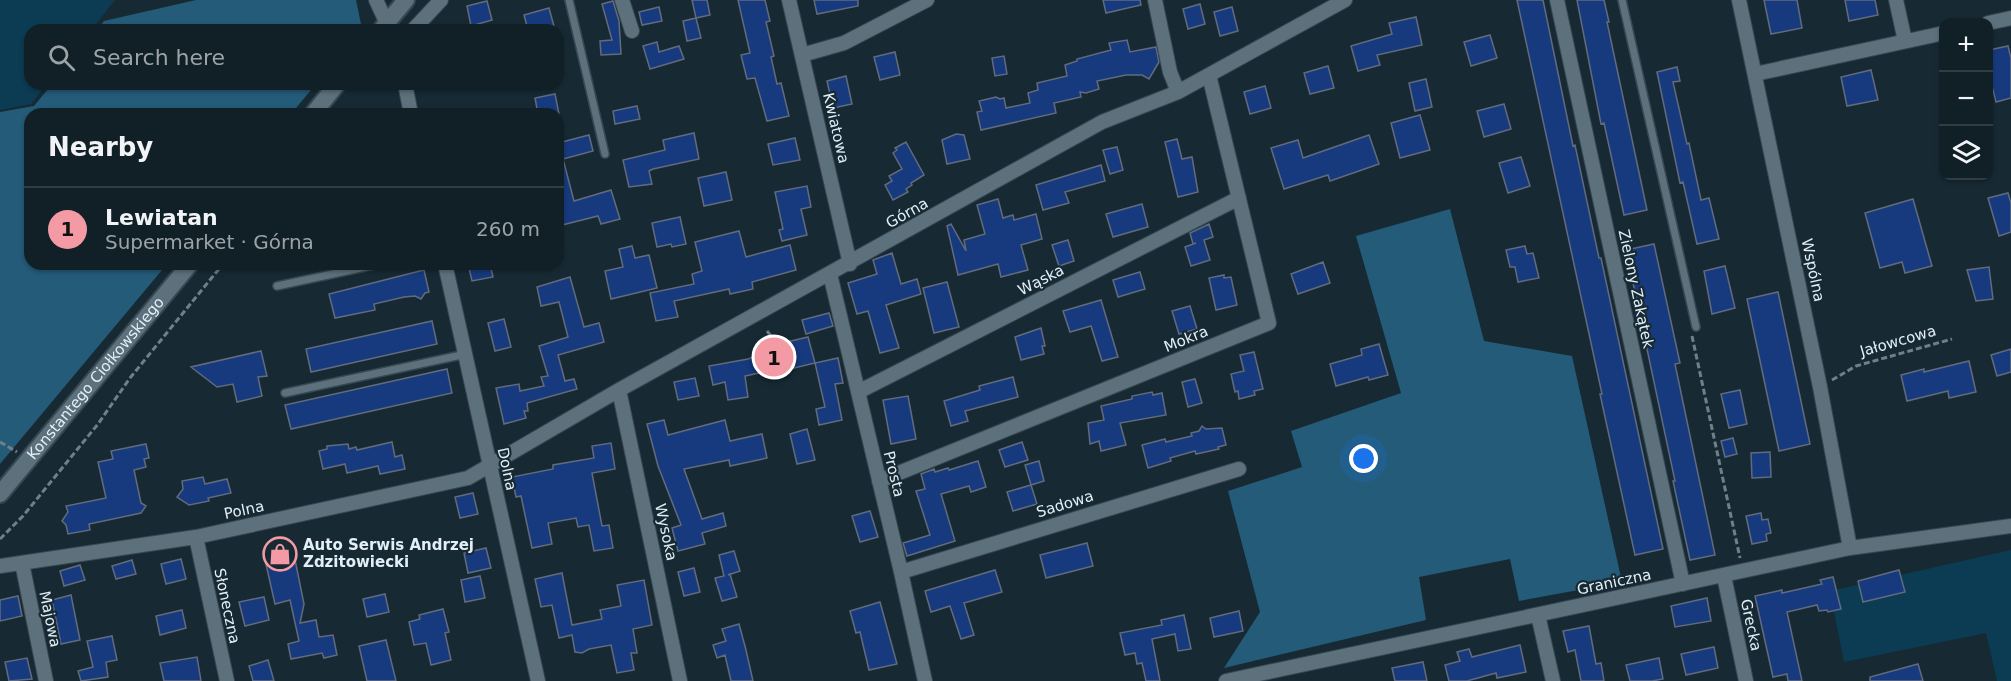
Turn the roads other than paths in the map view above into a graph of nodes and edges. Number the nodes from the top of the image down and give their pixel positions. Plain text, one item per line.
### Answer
1 (377, 0) edge
2 (406, 0) edge
3 (441, 0) edge
4 (569, 0) edge
5 (622, 0) edge
6 (789, 0) edge
7 (927, 0) edge
8 (1155, 0) edge
9 (1345, 0) edge
10 (1557, 0) edge
11 (1622, 0) edge
12 (1739, 0) edge
13 (1896, 0) edge
14 (2011, 18) edge
15 (1993, 22) edge
16 (385, 24) edge
17 (389, 24) edge
18 (419, 24) edge
19 (632, 31) dead end
20 (1939, 34) edge
21 (1905, 41) junction
22 (802, 55) junction
23 (1755, 74) junction
24 (1209, 75) junction
25 (332, 90) edge
26 (406, 90) edge
27 (1178, 92) junction
28 (318, 108) edge
29 (410, 108) edge
30 (605, 154) dead end
31 (1239, 198) junction
32 (850, 264) junction
33 (185, 270) edge
34 (351, 270) edge
35 (446, 270) edge
36 (830, 274) junction
37 (277, 286) dead end
38 (1696, 327) road end
39 (466, 354) junction
40 (619, 390) junction
41 (858, 392) junction
42 (285, 393) dead end
43 (490, 466) junction
44 (1239, 469) dead end
45 (879, 481) junction
46 (0, 494) edge
47 (2011, 526) edge
48 (196, 537) junction
49 (1850, 548) junction
50 (22, 563) junction
51 (0, 566) edge
52 (901, 572) junction
53 (1724, 576) junction
54 (1683, 584) junction
55 (1538, 615) junction
56 (46, 681) edge
57 (227, 681) edge
58 (538, 681) edge
59 (680, 681) edge
60 (925, 681) edge
61 (1226, 681) edge
62 (1553, 681) edge
63 (1746, 681) edge

1 - 16 street
2 - 17 street
3 - 18 street
4 - 30 lane
5 - 19 street
6 - 22 street, Kwiatowa
7 - 22 street
8 - 27 street
9 - 24 street, Górna
10 - 54 street, Zielony Zakątek
11 - 38 lane
12 - 23 street, Wspólna
13 - 21 street
14 - 15 street
20 - 21 street
21 - 23 street
22 - 32 street, Kwiatowa
23 - 49 street, Wspólna
24 - 27 street, Górna
24 - 31 street, Mokra
25 - 28 street
26 - 29 street
27 - 32 street, Górna
31 - 41 street, Wąska
31 - 45 street, Mokra
32 - 36 street, Górna
33 - 46 street, Konstantego Ciołkowskiego
34 - 37 lane
35 - 39 street, Dolna
36 - 40 street, Górna
36 - 41 street, Prosta
39 - 42 lane
39 - 43 street, Dolna
40 - 43 street, Górna
40 - 59 street, Wysoka
41 - 45 street, Prosta
43 - 48 street, Polna
43 - 58 street, Dolna
44 - 52 street, Sadowa
45 - 52 street, Prosta
47 - 49 street, Graniczna
48 - 50 street, Polna
48 - 57 street, Słoneczna
49 - 53 street, Graniczna
50 - 51 street, Polna
50 - 56 street, Majowa
52 - 60 street, Prosta
53 - 54 street, Graniczna
53 - 63 street, Grecka
54 - 55 street, Graniczna
55 - 61 street, Graniczna
55 - 62 street

